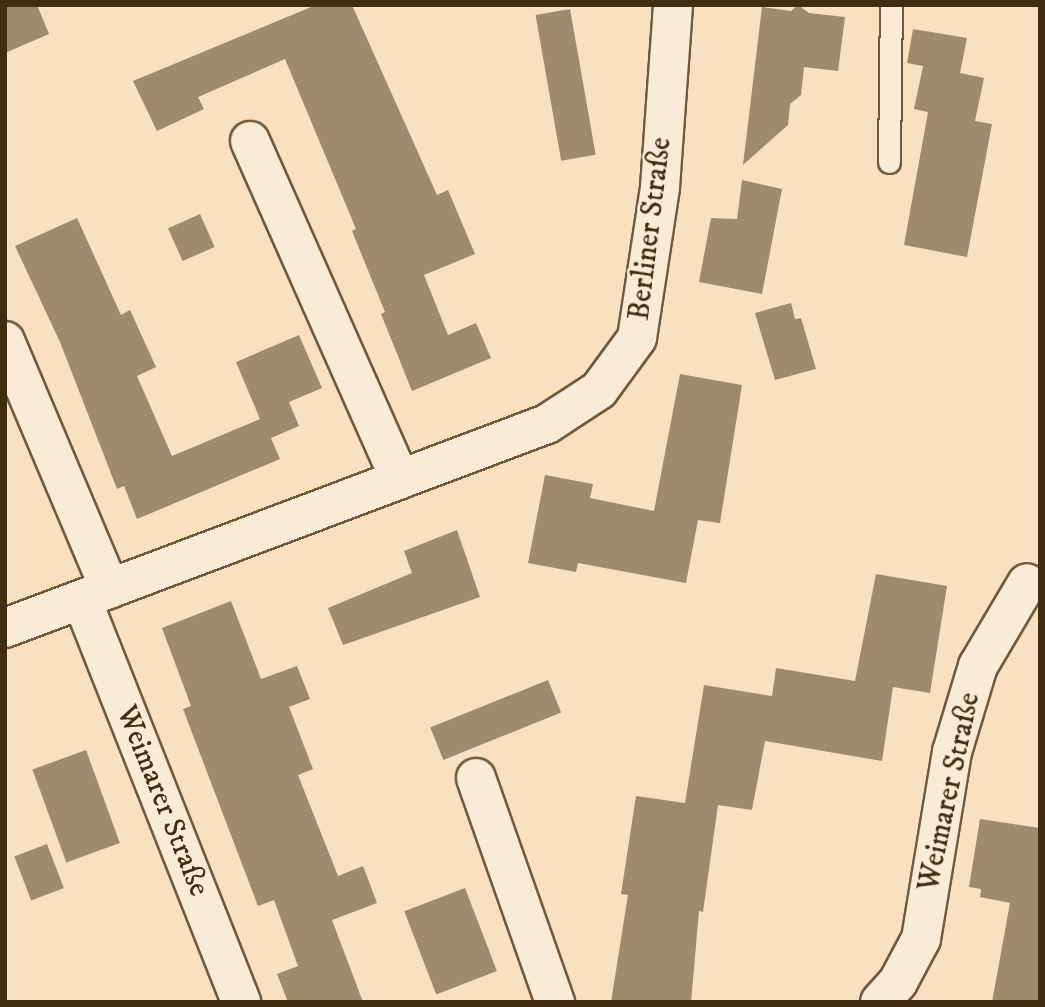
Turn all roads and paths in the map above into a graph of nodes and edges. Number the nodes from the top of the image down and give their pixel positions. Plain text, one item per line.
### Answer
1 (673, 5) edge
2 (891, 5) edge
3 (250, 141) dead end
4 (889, 162) dead end
5 (5, 341) edge
6 (400, 478) junction
7 (1027, 583) dead end
8 (96, 595) junction
9 (5, 628) edge
10 (476, 778) dead end
11 (241, 1002) edge
12 (555, 1002) edge
13 (880, 1002) edge

1 - 6 street, Berliner Straße
2 - 4 lane
3 - 6 street
5 - 8 street
6 - 8 street, Berliner Straße
7 - 13 street, Weimarer Straße
8 - 9 street, Berliner Straße
8 - 11 street, Weimarer Straße
10 - 12 street

